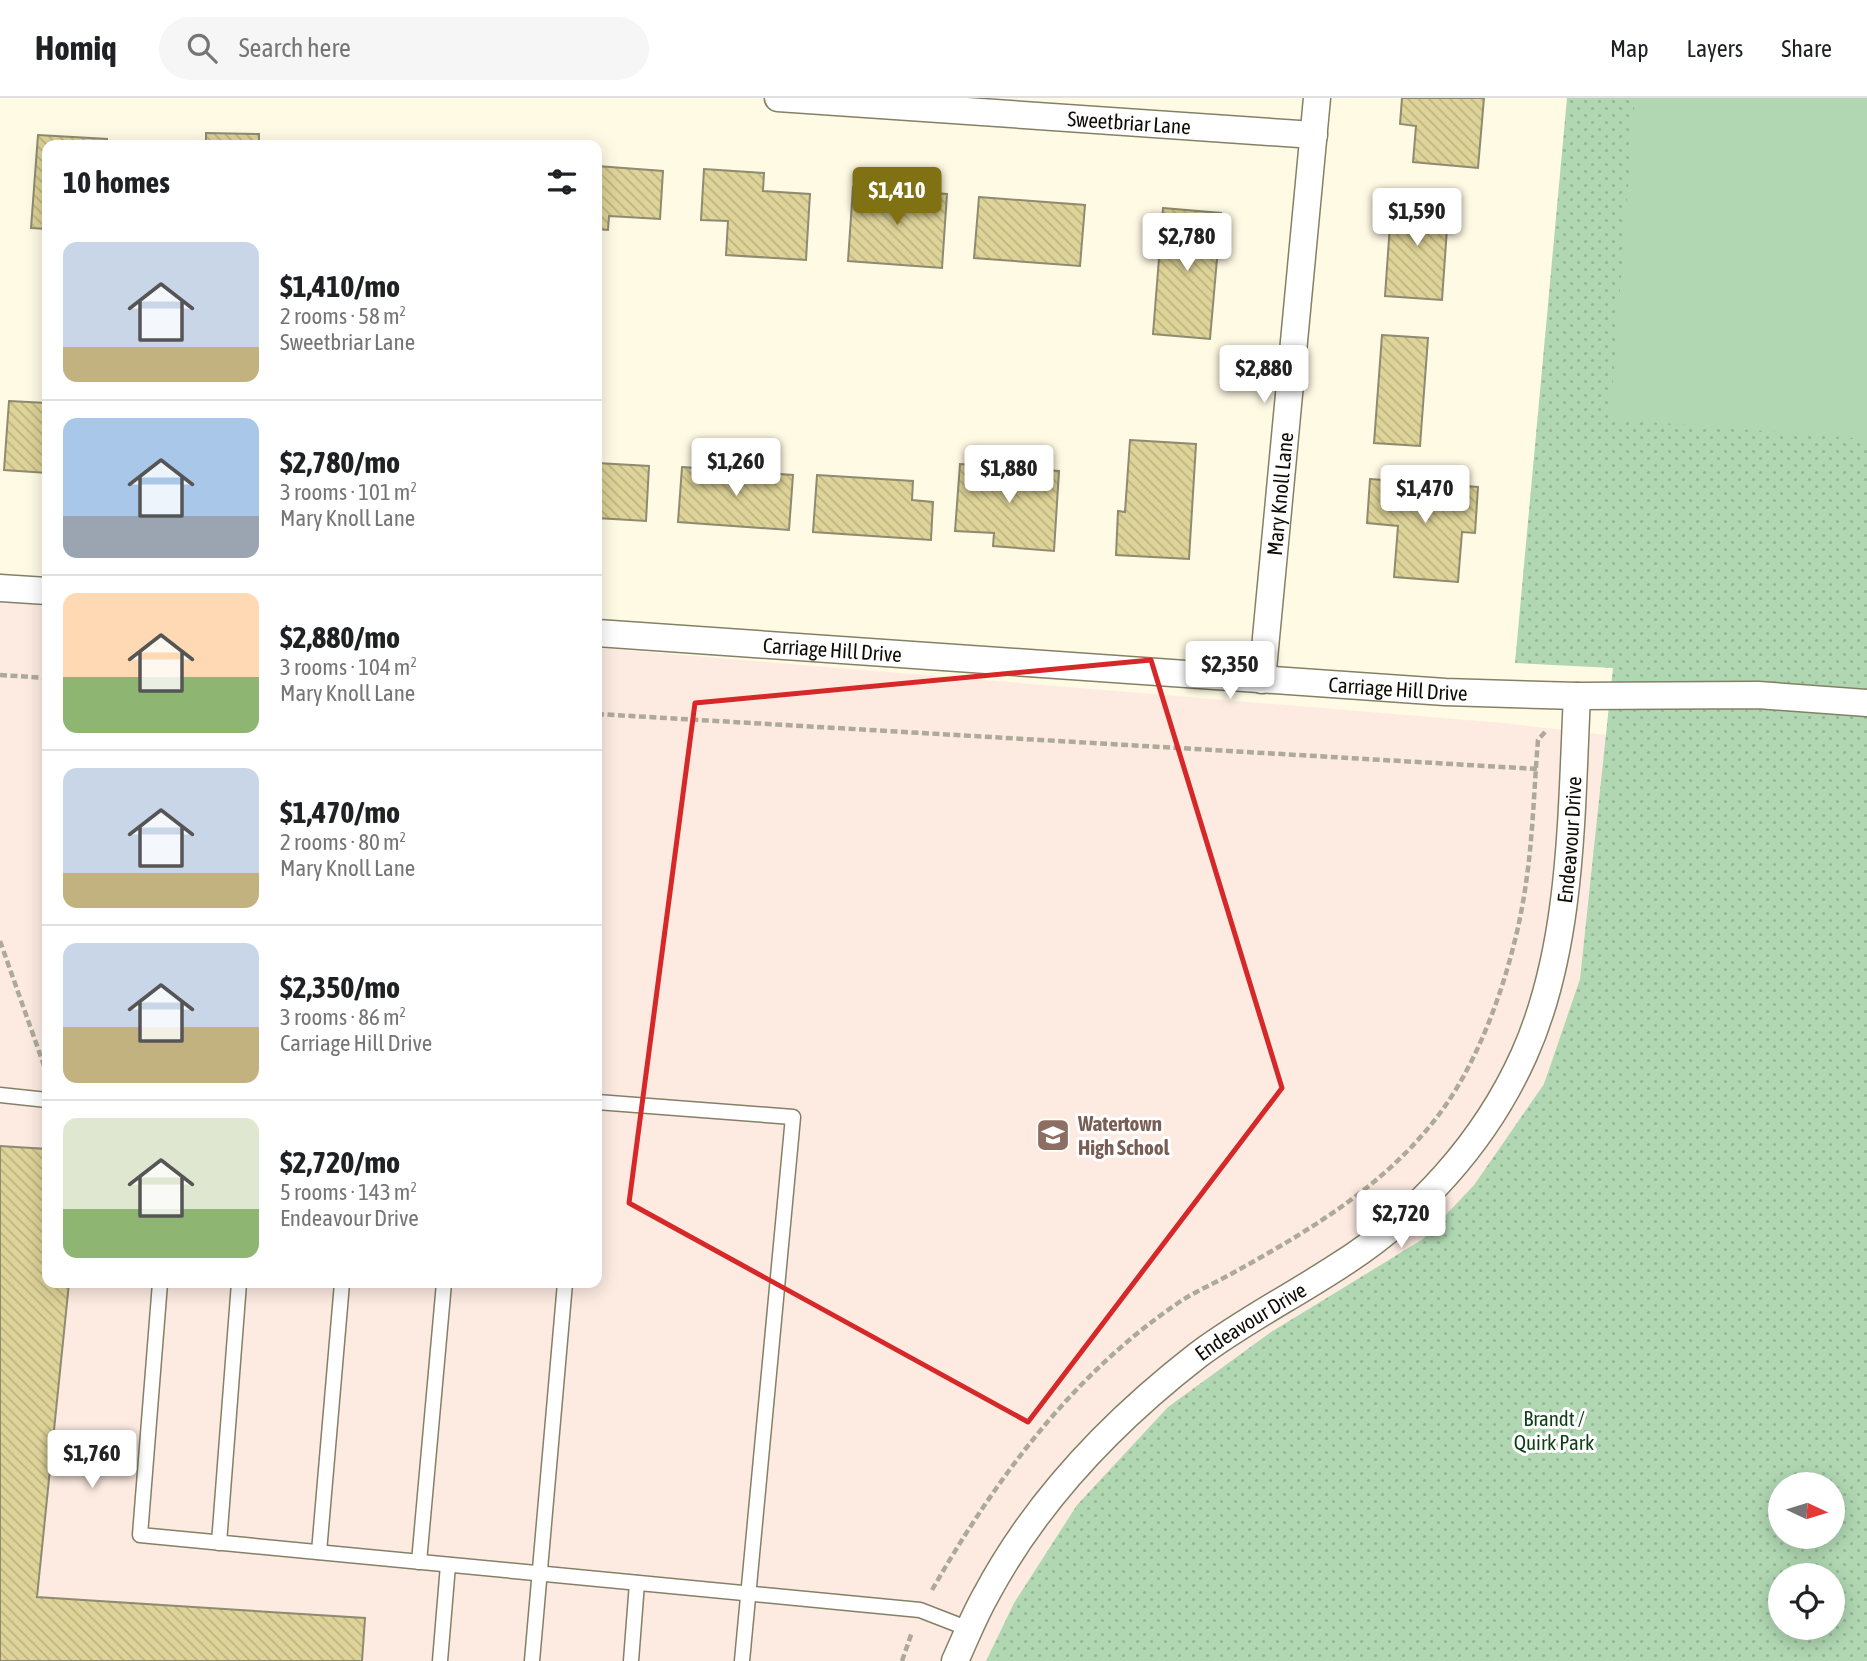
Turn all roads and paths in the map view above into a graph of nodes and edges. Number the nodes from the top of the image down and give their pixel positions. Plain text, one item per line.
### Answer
1 (778, 98) edge
2 (1317, 98) edge
3 (1314, 135) junction
4 (0, 588) edge
5 (42, 591) edge
6 (602, 633) edge
7 (0, 676) edge
8 (42, 678) edge
9 (1262, 680) junction
10 (1577, 696) junction
11 (1867, 703) edge
12 (602, 714) edge
13 (1535, 768) junction
14 (1573, 770) junction
15 (0, 940) edge
16 (42, 1060) edge
17 (0, 1095) edge
18 (42, 1099) edge
19 (602, 1102) edge
20 (160, 1288) edge
21 (239, 1288) edge
22 (342, 1288) edge
23 (444, 1288) edge
24 (565, 1288) edge
25 (219, 1543) junction
26 (319, 1552) junction
27 (419, 1562) junction
28 (448, 1565) junction
29 (540, 1573) junction
30 (637, 1583) junction
31 (749, 1594) junction
32 (920, 1610) junction
33 (969, 1629) junction
34 (440, 1661) edge
35 (532, 1661) edge
36 (631, 1661) edge
37 (742, 1661) edge
38 (902, 1661) edge
39 (954, 1661) edge

1 - 3 street, Sweetbriar Lane
2 - 3 street, Mary Knoll Lane
3 - 9 street, Mary Knoll Lane
4 - 5 street
6 - 9 street, Carriage Hill Drive
7 - 8 path
9 - 10 street, Carriage Hill Drive
10 - 11 street, Carriage Hill Drive
10 - 13 path
10 - 14 street, Endeavour Drive
12 - 13 path
13 - 14 path
13 - 32 path
14 - 33 street, Endeavour Drive
15 - 16 path
17 - 18 lane
19 - 31 lane
20 - 25 lane
21 - 25 lane
22 - 26 lane
23 - 27 lane
24 - 29 lane
25 - 26 lane
26 - 27 lane
27 - 28 lane
28 - 29 lane
28 - 34 lane
29 - 30 lane
29 - 35 lane
30 - 31 lane
30 - 36 lane
31 - 32 lane
31 - 37 lane
32 - 33 lane
32 - 38 path
33 - 39 street, Endeavour Drive

